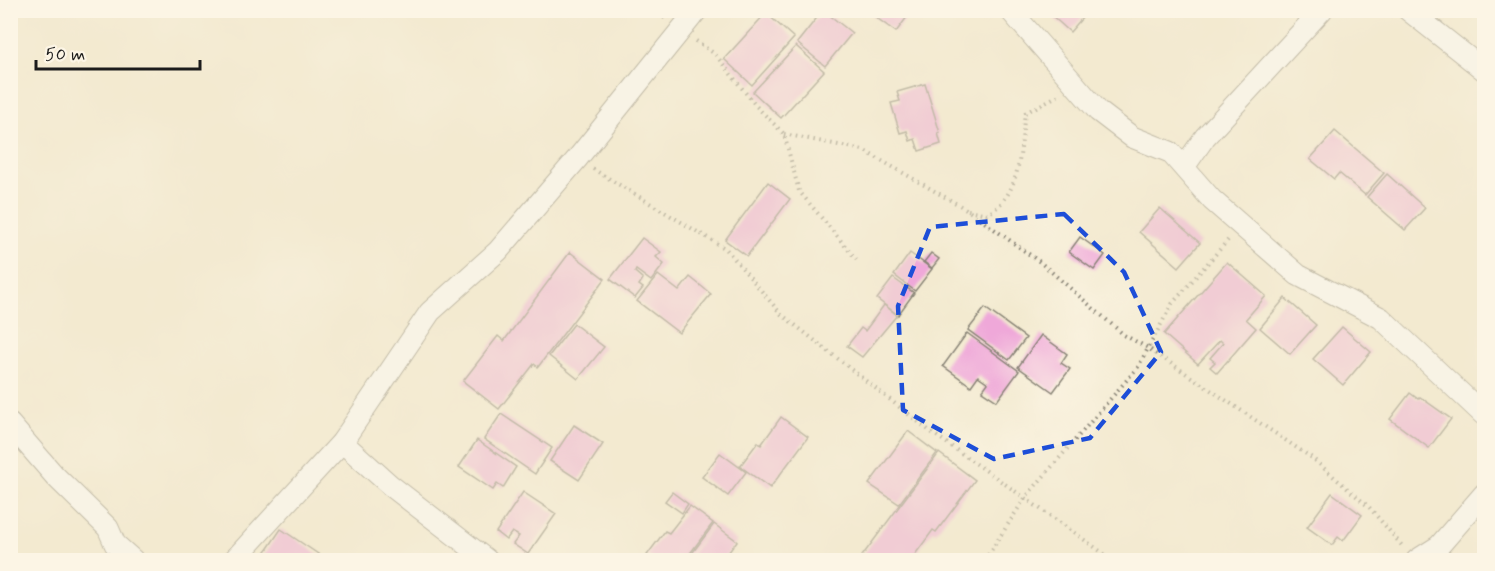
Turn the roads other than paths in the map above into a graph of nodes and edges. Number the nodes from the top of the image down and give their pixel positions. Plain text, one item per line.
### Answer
1 (697, 10) edge
2 (1010, 10) edge
3 (1322, 10) edge
4 (1407, 10) edge
5 (1485, 70) edge
6 (1184, 167) junction
7 (1485, 415) edge
8 (10, 424) edge
9 (342, 442) junction
10 (1485, 494) edge
11 (1412, 556) edge
12 (133, 561) edge
13 (234, 561) edge
14 (487, 561) edge

1 - 9 street
2 - 6 street
3 - 6 street
4 - 5 street
6 - 7 street
8 - 12 street
9 - 13 street
9 - 14 street
10 - 11 street

